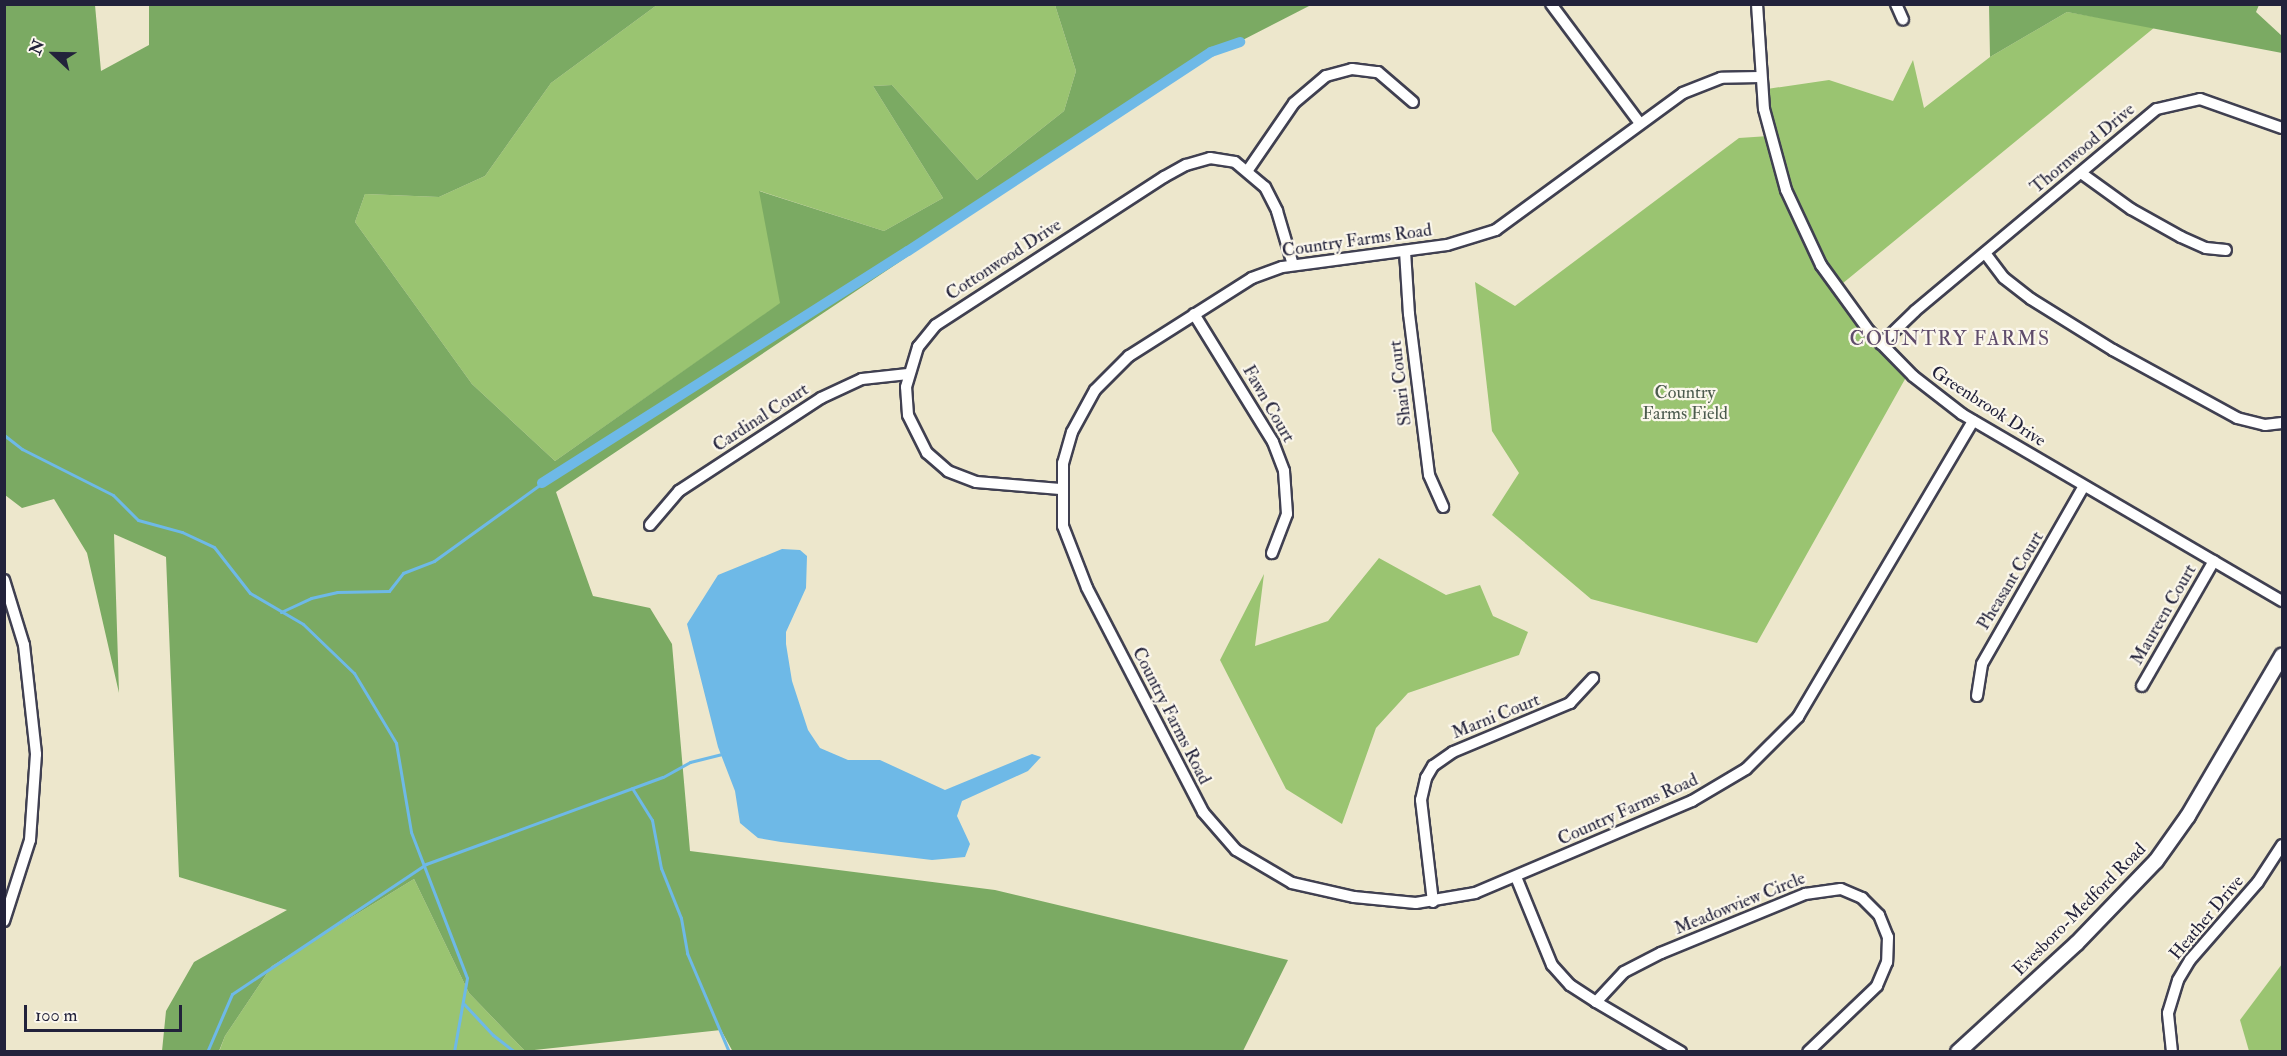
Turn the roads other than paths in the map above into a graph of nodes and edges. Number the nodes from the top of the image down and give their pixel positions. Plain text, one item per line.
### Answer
1 (1551, 4) edge
2 (1757, 4) edge
3 (1896, 4) edge
4 (1903, 21) dead end
5 (1760, 77) junction
6 (1413, 102) dead end
7 (1639, 122) junction
8 (2283, 128) edge
9 (1248, 170) junction
10 (2081, 173) junction
11 (2226, 250) dead end
12 (1406, 251) junction
13 (1985, 253) junction
14 (1293, 265) junction
15 (1194, 314) junction
16 (1881, 344) junction
17 (908, 374) junction
18 (1973, 421) junction
19 (2283, 423) edge
20 (2084, 486) junction
21 (1060, 489) junction
22 (1443, 507) dead end
23 (650, 525) dead end
24 (1272, 553) dead end
25 (2214, 561) junction
26 (4, 580) edge
27 (2283, 601) edge
28 (2283, 656) edge
29 (1593, 678) dead end
30 (2142, 686) dead end
31 (1977, 696) dead end
32 (2283, 846) edge
33 (1516, 877) junction
34 (1433, 902) junction
35 (4, 921) edge
36 (1596, 1002) junction
37 (2170, 1051) edge
38 (1681, 1052) edge
39 (1808, 1052) edge
40 (1958, 1052) edge

1 - 7 street
2 - 5 street, Greenbrook Drive
3 - 4 street
5 - 7 street, Country Farms Road
5 - 16 street, Greenbrook Drive
6 - 9 street
7 - 12 street, Country Farms Road
8 - 10 street, Thornwood Drive
9 - 14 street, Cottonwood Drive
9 - 17 street, Cottonwood Drive
10 - 11 street
10 - 13 street, Thornwood Drive
12 - 14 street, Country Farms Road
12 - 22 street, Shari Court
13 - 16 street, Thornwood Drive
13 - 19 street
14 - 15 street, Country Farms Road
15 - 21 street, Country Farms Road
15 - 24 street, Fawn Court
16 - 18 street, Greenbrook Drive
17 - 21 street, Cottonwood Drive
17 - 23 street, Cardinal Court
18 - 20 street, Greenbrook Drive
18 - 33 street, Country Farms Road
20 - 25 street, Greenbrook Drive
20 - 31 street, Pheasant Court
21 - 34 street, Country Farms Road
25 - 27 street, Greenbrook Drive
25 - 30 street, Maureen Court
26 - 35 street
28 - 40 street, Evesboro-Medford Road
29 - 34 street, Marni Court
32 - 37 street, Heather Drive
33 - 34 street, Country Farms Road
33 - 36 street
36 - 38 street
36 - 39 street, Meadowview Circle

